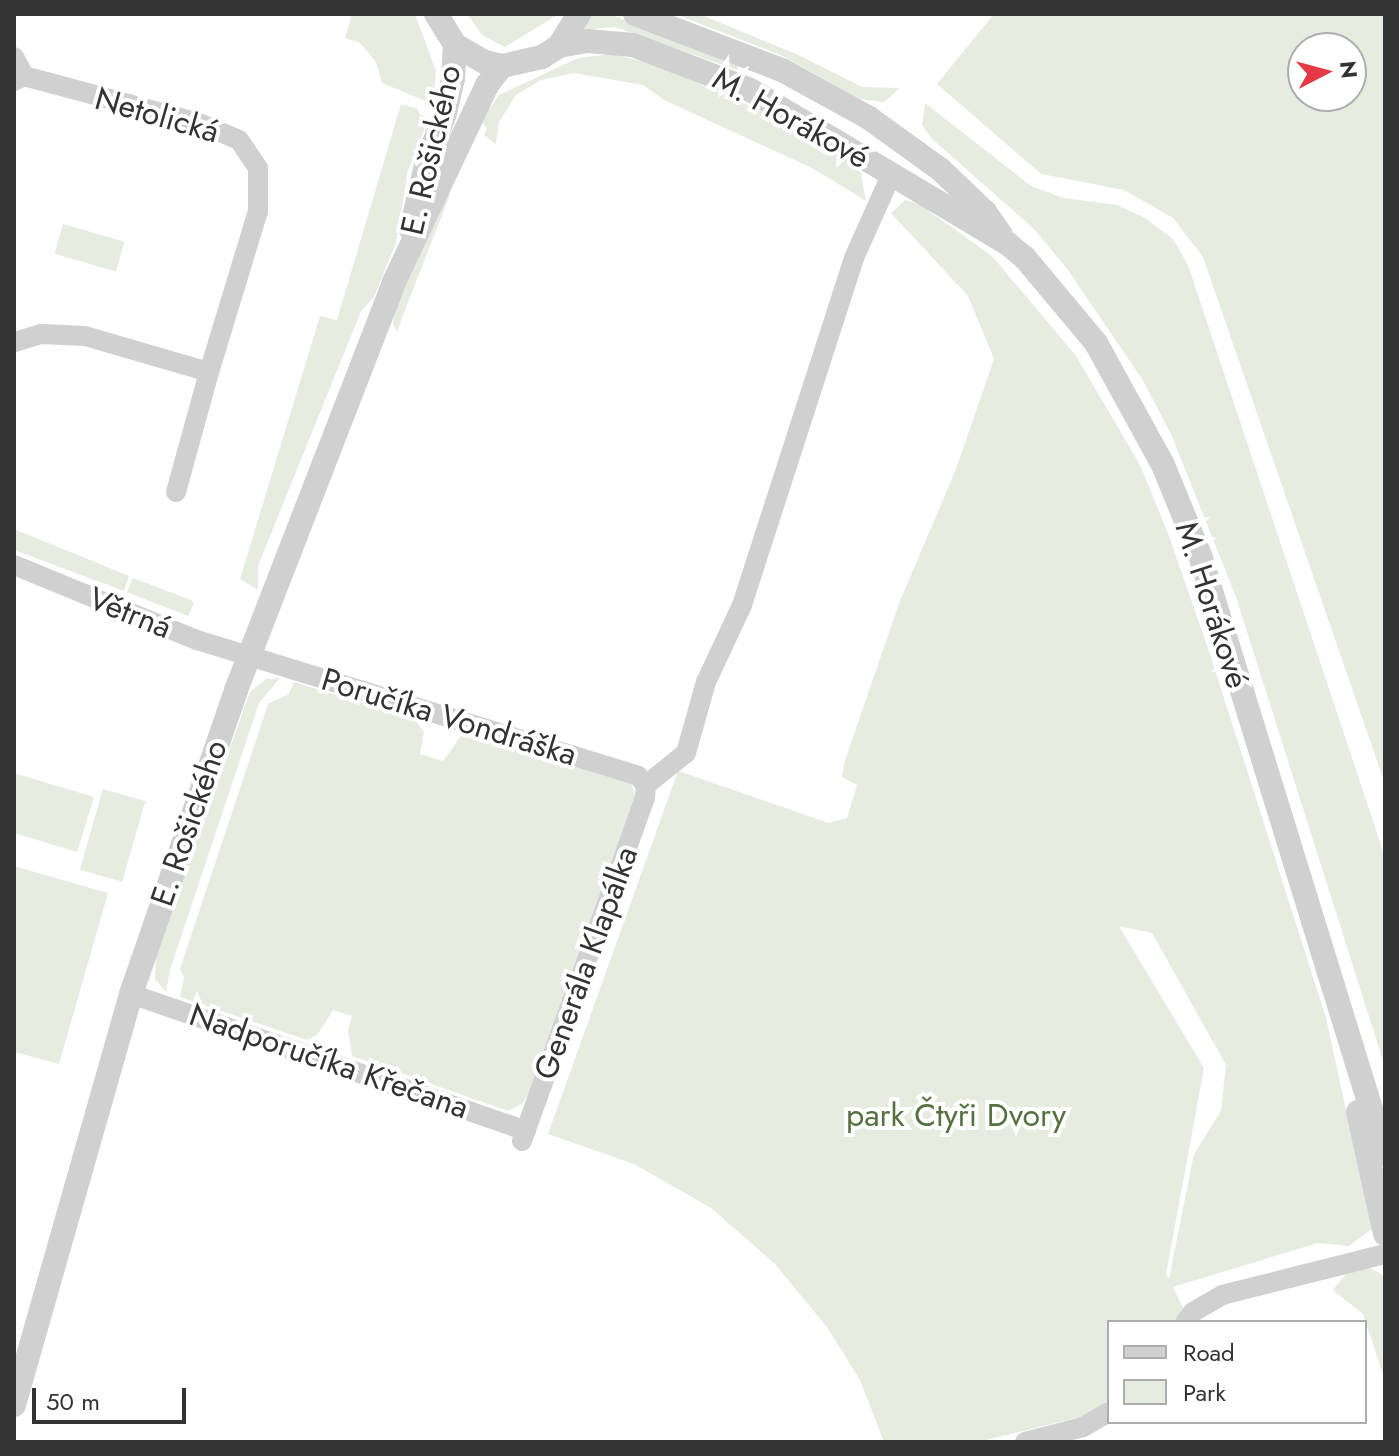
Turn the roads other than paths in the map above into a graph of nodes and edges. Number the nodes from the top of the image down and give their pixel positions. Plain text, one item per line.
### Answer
1 (436, 14) edge
2 (579, 14) edge
3 (635, 14) edge
4 (455, 45) junction
5 (559, 46) junction
6 (14, 57) edge
7 (502, 66) junction
8 (19, 78) edge
9 (892, 173) junction
10 (1007, 243) junction
11 (406, 256) junction
12 (14, 342) edge
13 (209, 372) junction
14 (176, 492) dead end
15 (14, 565) edge
16 (248, 657) junction
17 (646, 785) junction
18 (131, 994) junction
19 (1337, 1008) junction
20 (524, 1136) joint
21 (1385, 1154) edge
22 (1385, 1234) edge
23 (1385, 1254) edge
24 (1187, 1320) edge
25 (14, 1405) edge
26 (1107, 1413) edge
27 (1025, 1442) edge

1 - 4 street
2 - 5 street
3 - 10 street, M. Horákové
4 - 7 street
4 - 11 street, E. Rošického
5 - 7 street
5 - 9 street, M. Horákové
6 - 8 street, Netolická
7 - 11 street, E. Rošického
8 - 13 street, Netolická
9 - 10 street, M. Horákové
9 - 17 street
10 - 19 street, M. Horákové
11 - 16 street, E. Rošického
12 - 13 street
13 - 14 street, Netolická
15 - 16 street, Větrná
16 - 17 street, Poručíka Vondráška
16 - 18 street, E. Rošického
17 - 20 street, Generála Klapálka
18 - 20 street, Nadporučíka Křečana
18 - 25 street, E. Rošického
19 - 21 street, M. Horákové
19 - 22 street, M. Horákové
23 - 24 street
26 - 27 street

